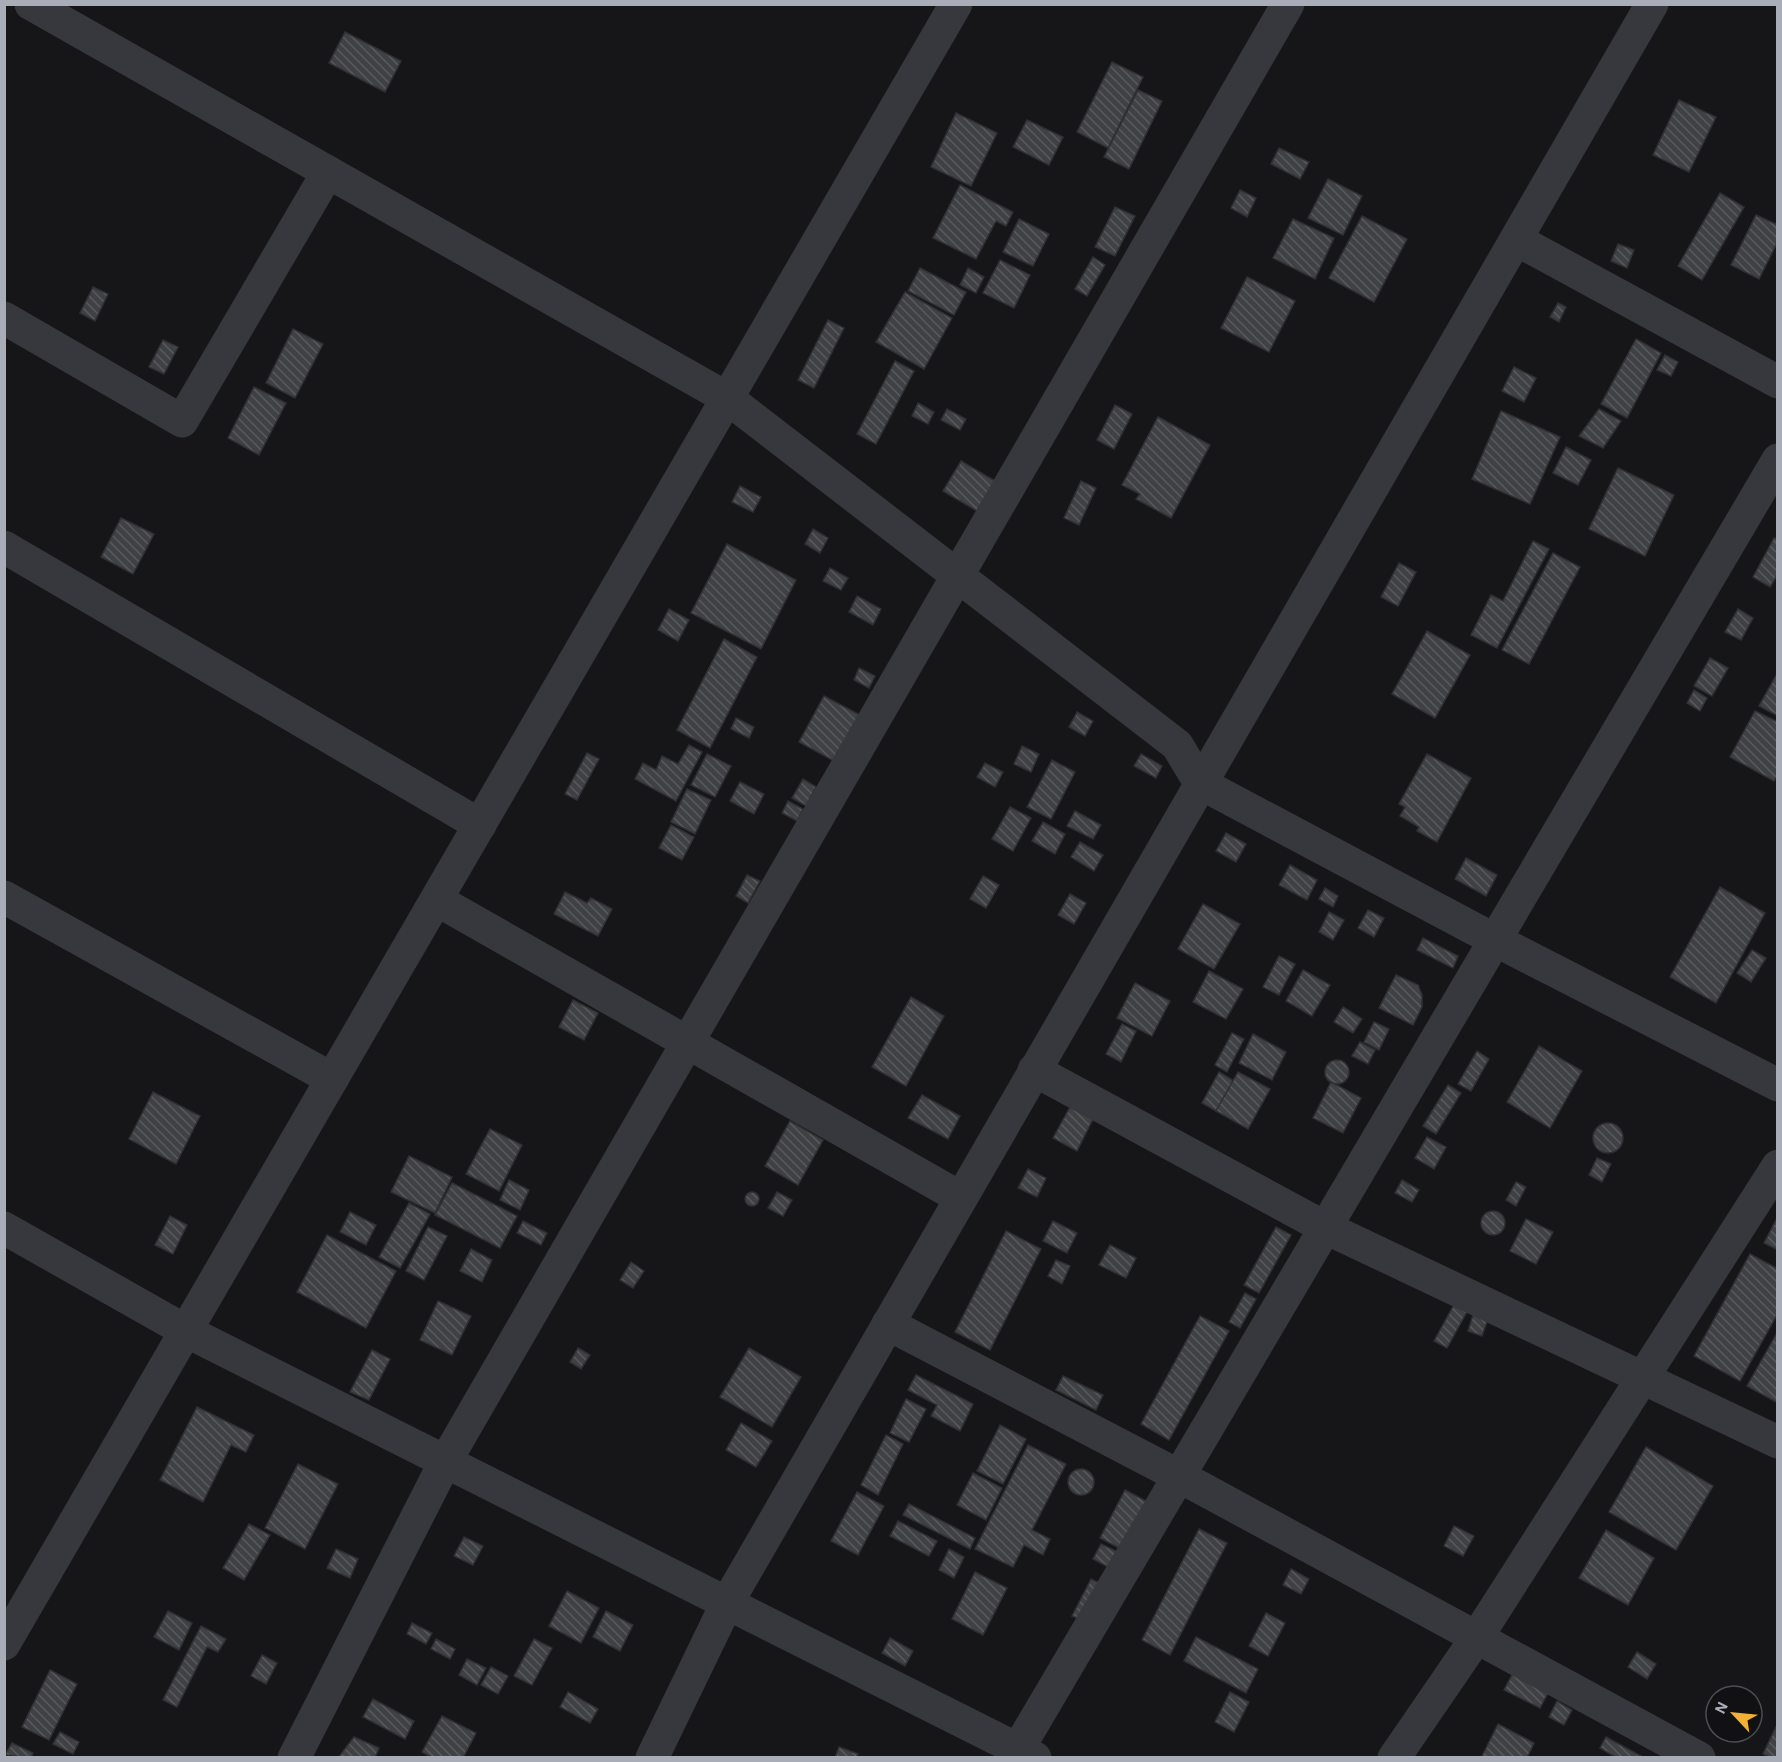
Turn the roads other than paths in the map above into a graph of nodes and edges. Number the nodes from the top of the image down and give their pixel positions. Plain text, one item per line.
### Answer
1 (31, 4) edge
2 (956, 4) edge
3 (1288, 4) edge
4 (1652, 4) edge
5 (328, 172) junction
6 (1517, 240) junction
7 (4, 318) edge
8 (1778, 382) edge
9 (727, 398) junction
10 (1778, 460) edge
11 (4, 547) edge
12 (957, 576) junction
13 (1200, 783) junction
14 (480, 825) junction
15 (4, 897) edge
16 (437, 900) junction
17 (1495, 940) junction
18 (688, 1043) junction
19 (1034, 1070) junction
20 (332, 1080) junction
21 (1778, 1085) edge
22 (1778, 1166) edge
23 (960, 1198) junction
24 (1324, 1227) junction
25 (4, 1228) edge
26 (888, 1324) junction
27 (186, 1331) junction
28 (1644, 1379) junction
29 (1778, 1442) edge
30 (446, 1462) junction
31 (1179, 1476) junction
32 (727, 1603) junction
33 (1477, 1637) junction
34 (4, 1644) edge
35 (1026, 1753) edge
36 (294, 1758) edge
37 (652, 1758) edge
38 (1394, 1758) edge
39 (1699, 1758) edge

1 - 5 street
2 - 9 street
3 - 12 street
4 - 6 street
5 - 7 street
5 - 9 street
6 - 8 street
6 - 13 street
9 - 12 street
9 - 14 street
10 - 17 street
11 - 14 street
12 - 13 street
12 - 18 street
13 - 17 street
13 - 19 street
14 - 16 street
15 - 20 street
16 - 18 street
16 - 20 street
17 - 21 street
17 - 24 street
18 - 23 street
18 - 30 street
19 - 23 street
19 - 24 street
20 - 27 street
22 - 28 street
23 - 26 street
24 - 28 street
24 - 31 street
25 - 27 street
26 - 31 street
26 - 32 street
27 - 30 street
27 - 34 street
28 - 29 street
28 - 33 street
30 - 32 street
30 - 36 street
31 - 33 street
31 - 35 street
32 - 35 street
32 - 37 street
33 - 38 street
33 - 39 street

